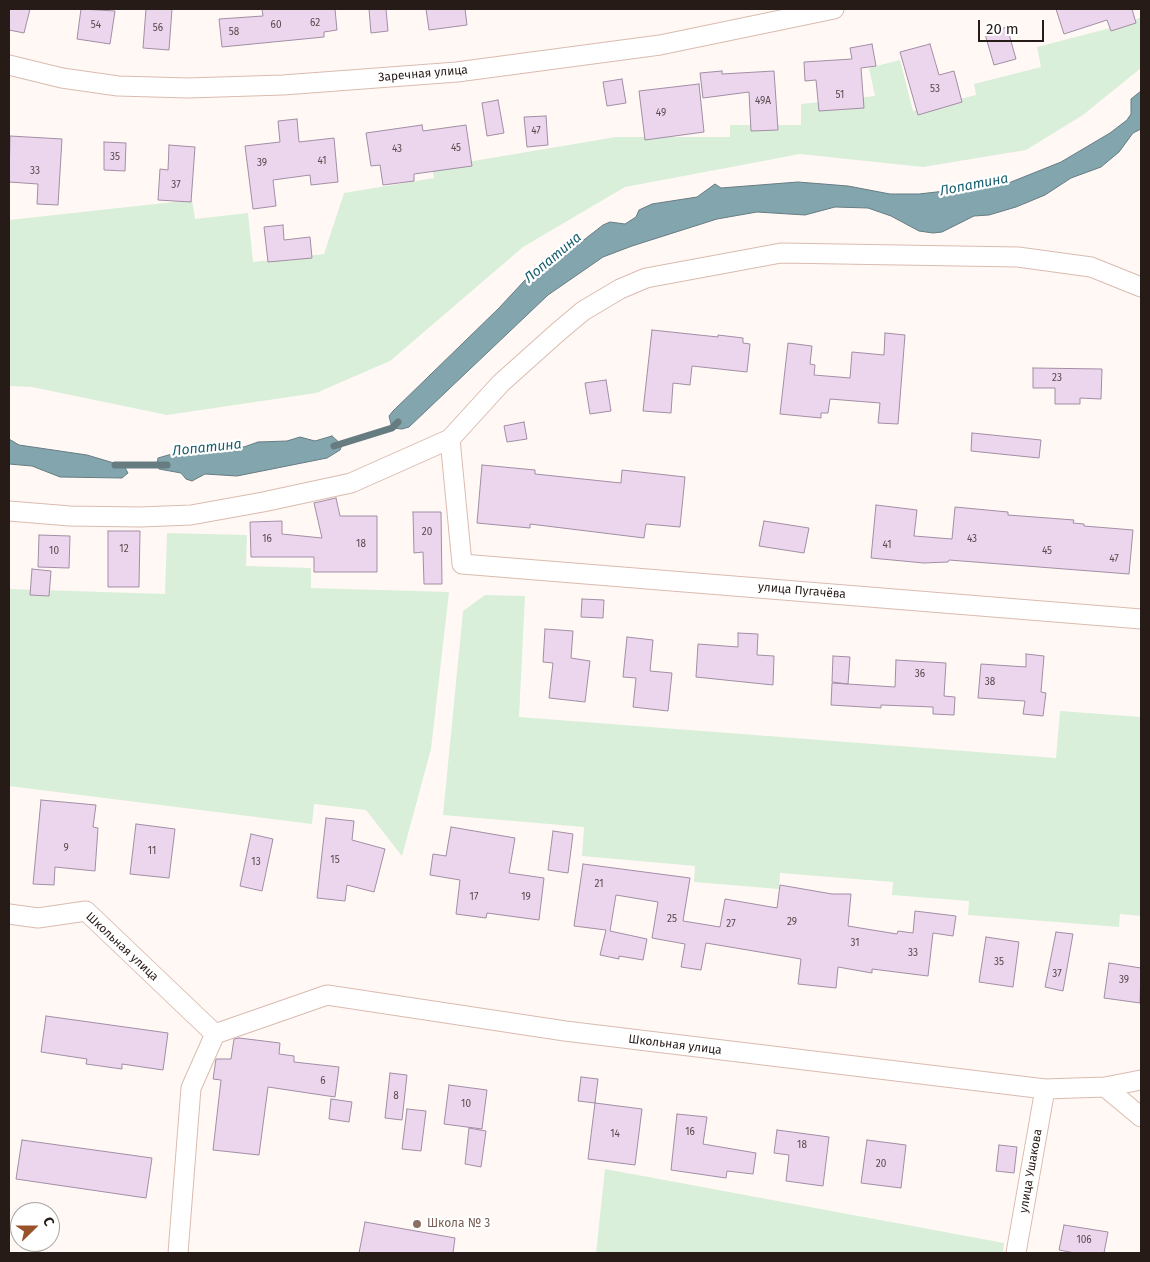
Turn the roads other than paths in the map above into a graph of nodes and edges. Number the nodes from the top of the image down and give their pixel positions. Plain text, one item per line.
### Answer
1 (834, 9) edge
2 (9, 65) edge
3 (1141, 287) edge
4 (450, 439) junction
5 (9, 511) edge
6 (1141, 619) edge
7 (9, 914) edge
8 (215, 1034) junction
9 (1141, 1080) edge
10 (1105, 1087) junction
11 (1045, 1089) junction
12 (1141, 1117) edge
13 (178, 1253) edge
14 (1016, 1253) edge

1 - 2 street, Заречная улица
3 - 4 street
4 - 5 street
4 - 6 street, улица Пугачёва
7 - 8 street, Школьная улица
8 - 11 street, Школьная улица
8 - 13 street
9 - 10 street, Школьная улица
10 - 11 street, Школьная улица
10 - 12 street
11 - 14 street, улица Ушакова

